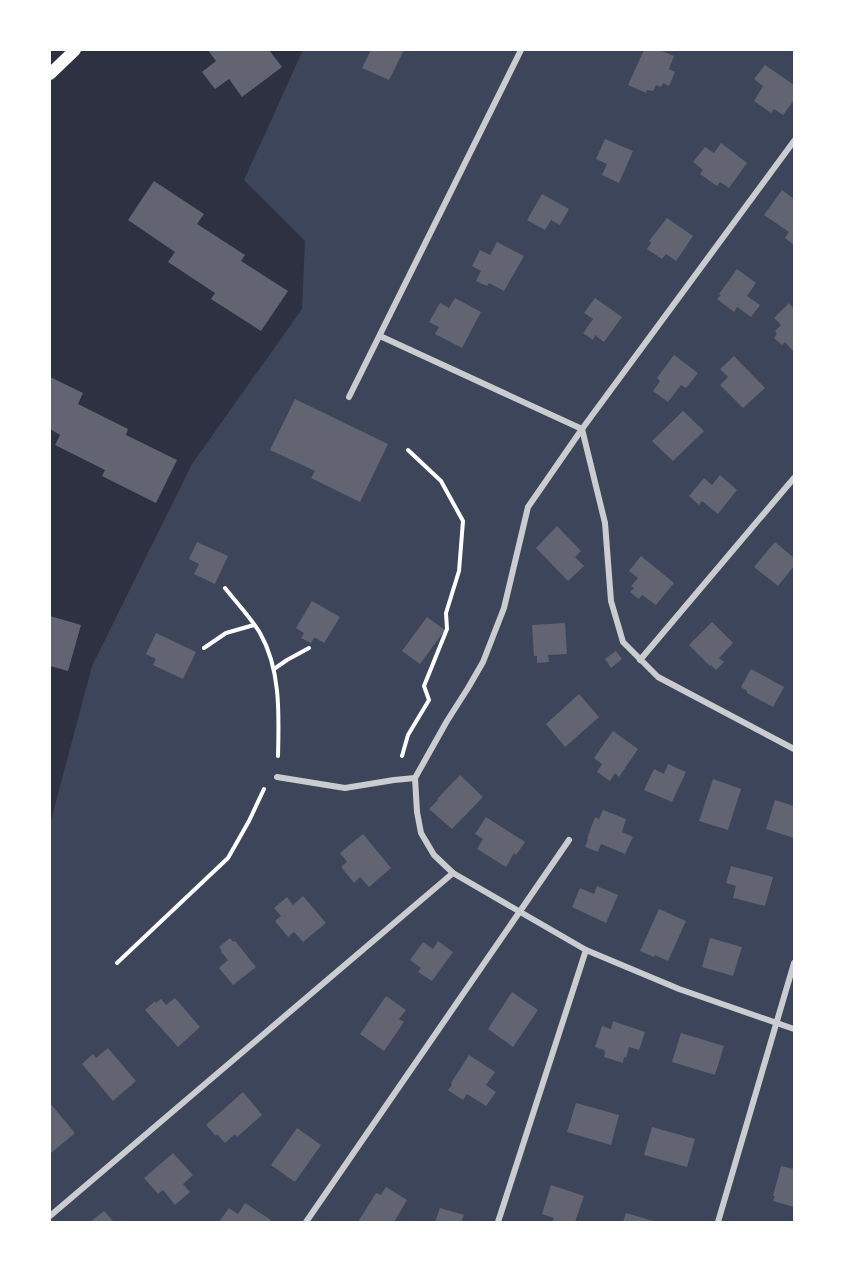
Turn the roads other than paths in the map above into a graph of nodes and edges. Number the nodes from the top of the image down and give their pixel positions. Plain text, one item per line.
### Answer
1 (75, 50) edge
2 (521, 50) edge
3 (50, 74) edge
4 (795, 141) edge
5 (380, 336) junction
6 (350, 397) dead end
7 (582, 429) junction
8 (795, 478) edge
9 (640, 660) junction
10 (795, 748) edge
11 (277, 777) road end
12 (415, 778) junction
13 (569, 840) dead end
14 (453, 873) junction
15 (519, 912) junction
16 (586, 950) junction
17 (795, 963) edge
18 (776, 1024) junction
19 (795, 1029) edge
20 (50, 1216) edge
21 (306, 1222) edge
22 (498, 1222) edge
23 (717, 1222) edge

1 - 3 main road
2 - 5 street
4 - 7 street
5 - 6 street
5 - 7 street
7 - 9 street
7 - 12 street
8 - 9 street
9 - 10 street
11 - 12 street
12 - 14 street
13 - 15 street
14 - 15 street
14 - 20 street
15 - 16 street
15 - 21 street
16 - 18 street
16 - 22 street
17 - 18 street
18 - 19 street
18 - 23 street

